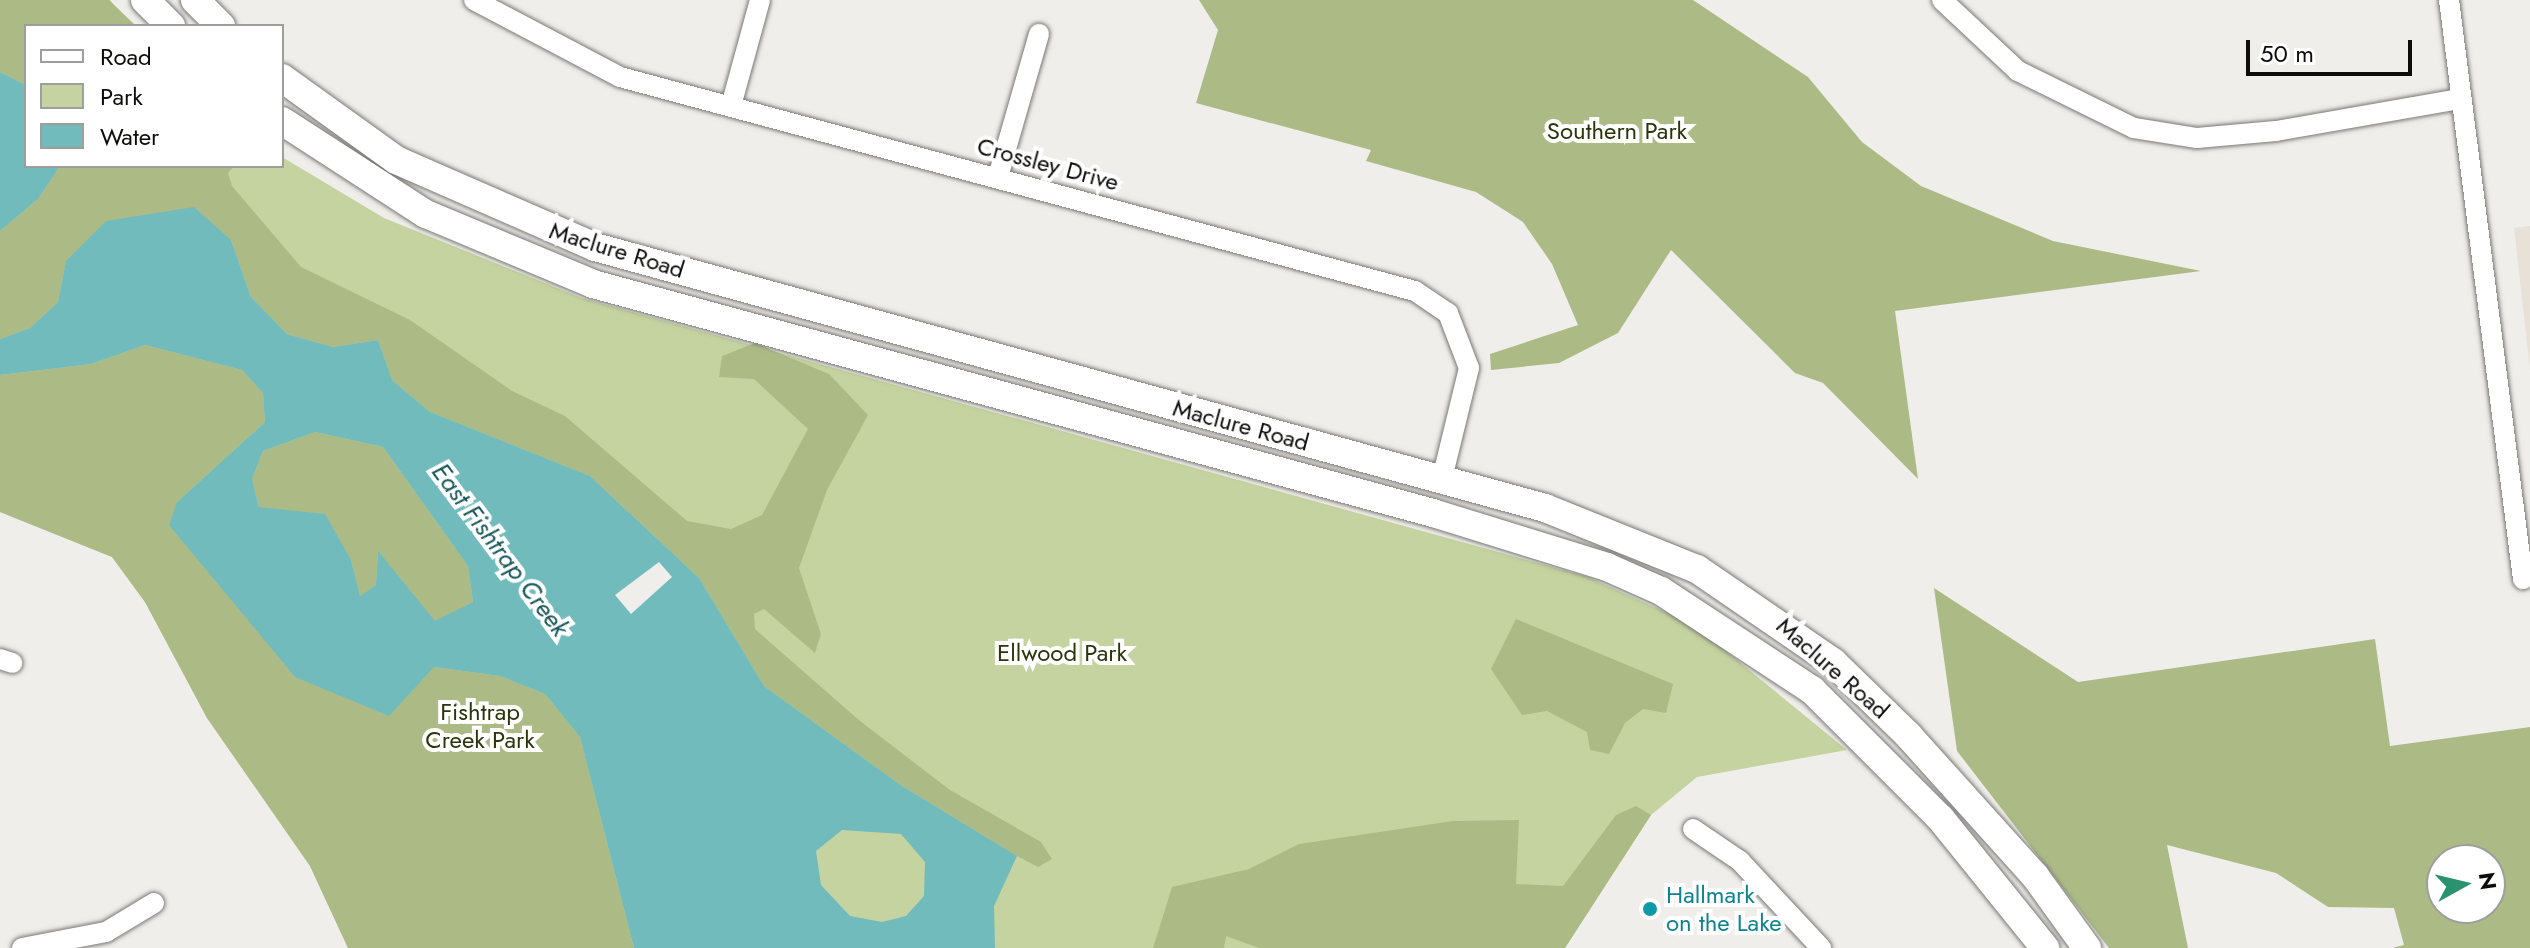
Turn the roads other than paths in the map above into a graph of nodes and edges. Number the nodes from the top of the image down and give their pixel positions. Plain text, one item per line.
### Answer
1 (145, 0) edge
2 (195, 0) edge
3 (474, 0) edge
4 (760, 0) edge
5 (1942, 0) edge
6 (2449, 0) edge
7 (169, 24) edge
8 (219, 24) edge
9 (1039, 34) dead end
10 (284, 79) edge
11 (2460, 99) junction
12 (731, 106) junction
13 (284, 122) edge
14 (998, 177) junction
15 (1274, 471) junction
16 (1442, 479) junction
17 (2523, 579) dead end
18 (1693, 829) dead end
19 (154, 903) dead end
20 (22, 948) edge
21 (1821, 948) edge
22 (2045, 948) edge
23 (2087, 948) edge

1 - 7 main road
2 - 8 main road
3 - 12 street, Crossley Drive
4 - 12 street
5 - 11 street
6 - 11 street
9 - 14 street
10 - 16 main road, Maclure Road
11 - 17 street
12 - 14 street, Crossley Drive
13 - 15 main road, Maclure Road
14 - 16 street, Crossley Drive
15 - 16 main road
15 - 22 main road, Maclure Road
16 - 23 main road, Maclure Road
18 - 21 street
19 - 20 street

